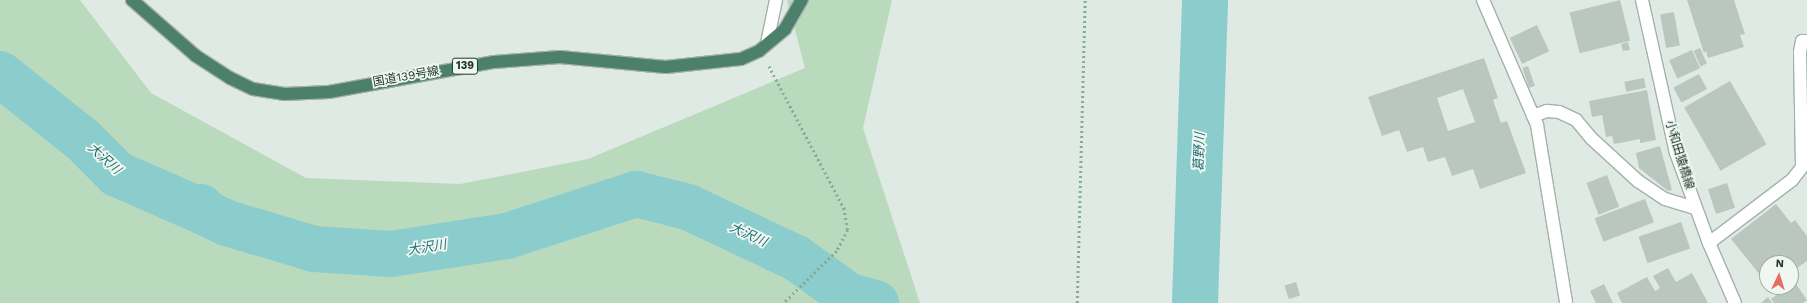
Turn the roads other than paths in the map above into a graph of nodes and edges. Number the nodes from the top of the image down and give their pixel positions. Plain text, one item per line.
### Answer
1 (132, 0) edge
2 (776, 0) edge
3 (802, 0) edge
4 (1483, 0) edge
5 (1642, 0) edge
6 (1807, 41) edge
7 (763, 47) junction
8 (1532, 116) junction
9 (1695, 208) junction
10 (1709, 243) junction
11 (1566, 303) edge
12 (1735, 303) edge

1 - 7 highway, 国道139号線 / 139
2 - 7 street
3 - 7 highway, 国道139号線 / 139
4 - 8 street
5 - 9 street, 小和田猿橋線
6 - 10 street
8 - 9 street
8 - 11 street
9 - 10 street, 小和田猿橋線
10 - 12 street, 小和田猿橋線

